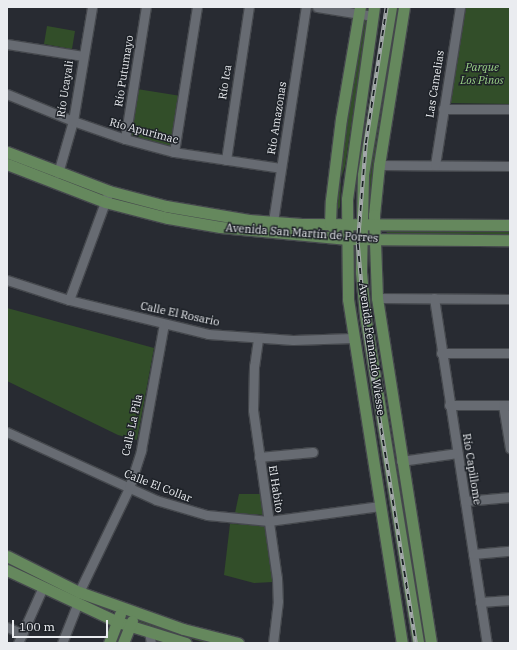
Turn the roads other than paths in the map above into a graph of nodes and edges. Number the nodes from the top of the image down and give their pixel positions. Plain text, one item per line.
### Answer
1 (92, 7) edge
2 (146, 7) edge
3 (197, 7) edge
4 (249, 7) edge
5 (306, 7) edge
6 (317, 7) edge
7 (391, 7) edge
8 (404, 7) edge
9 (460, 7) edge
10 (360, 10) edge
11 (374, 12) edge
12 (7, 44) edge
13 (83, 56) junction
14 (7, 94) edge
15 (443, 109) junction
16 (510, 109) edge
17 (72, 121) junction
18 (125, 139) junction
19 (7, 152) edge
20 (174, 152) junction
21 (226, 160) junction
22 (7, 164) edge
23 (379, 165) junction
24 (435, 166) junction
25 (510, 166) edge
26 (281, 168) junction
27 (58, 173) junction
28 (107, 196) junction
29 (273, 221) junction
30 (315, 224) junction
31 (330, 224) junction
32 (347, 224) junction
33 (361, 224) junction
34 (374, 224) junction
35 (510, 225) edge
36 (272, 234) junction
37 (314, 236) junction
38 (347, 238) junction
39 (361, 239) junction
40 (374, 239) junction
41 (510, 240) edge
42 (7, 280) edge
43 (377, 298) junction
44 (434, 298) junction
45 (510, 299) edge
46 (69, 300) junction
47 (164, 324) junction
48 (353, 338) junction
49 (258, 339) junction
50 (441, 353) junction
51 (510, 353) edge
52 (449, 405) junction
53 (506, 405) edge
54 (7, 432) edge
55 (510, 448) edge
56 (314, 452) dead end
57 (457, 453) junction
58 (259, 457) junction
59 (401, 461) junction
60 (129, 488) junction
61 (510, 498) edge
62 (465, 501) junction
63 (380, 506) junction
64 (269, 522) junction
65 (510, 551) edge
66 (473, 554) junction
67 (7, 556) edge
68 (7, 570) edge
69 (42, 589) junction
70 (80, 592) junction
71 (510, 600) edge
72 (480, 602) junction
73 (77, 605) junction
74 (123, 608) junction
75 (135, 613) junction
76 (118, 622) junction
77 (130, 626) junction
78 (7, 627) edge
79 (23, 634) junction
80 (150, 638) edge
81 (18, 643) edge
82 (62, 643) edge
83 (109, 643) edge
84 (123, 643) edge
85 (186, 643) edge
86 (238, 643) edge
87 (273, 643) edge
88 (402, 643) edge
89 (418, 643) edge
90 (431, 643) edge
91 (487, 643) edge

1 - 13 street, Río Ucayali
2 - 18 street, Río Putumayo
3 - 20 street
4 - 21 street, Río Ica
5 - 26 street, Río Amazonas
6 - 10 street
7 - 33 main road, Avenida Fernando Wiesse
8 - 23 main road, Avenida Fernando Wiesse
9 - 15 street, Las Camelias
10 - 11 street
10 - 31 main road
11 - 32 main road, Avenida Fernando Wiesse
12 - 13 street
13 - 17 street, Río Ucayali
14 - 17 street, Río Apurimac
15 - 16 street
15 - 24 street, Las Camelias
17 - 18 street, Río Apurimac
17 - 27 street, Río Ucayali
18 - 20 street, Río Apurimac
19 - 27 main road, Avenida San Martín de Porres
20 - 21 street, Río Apurimac
21 - 26 street, Río Apurimac
22 - 28 main road, Avenida San Martín de Porres
23 - 24 street
23 - 34 main road, Avenida Fernando Wiesse
24 - 25 street
26 - 29 street, Río Amazonas
27 - 28 main road, Avenida San Martín de Porres
28 - 29 main road, Avenida San Martín de Porres
28 - 36 main road, Avenida San Martín de Porres
28 - 46 street
29 - 30 main road, Avenida San Martín de Porres
29 - 36 street, Río Amazonas
30 - 31 main road, Avenida San Martín de Porres
30 - 37 main road
31 - 32 main road, Avenida San Martín de Porres
31 - 38 main road
32 - 33 main road, Avenida San Martín de Porres
32 - 38 main road, Avenida Fernando Wiesse
33 - 34 main road, Avenida San Martín de Porres
33 - 39 main road, Avenida Fernando Wiesse
34 - 35 main road, Avenida San Martín de Porres
34 - 40 main road, Avenida Fernando Wiesse
36 - 37 main road, Avenida San Martín de Porres
37 - 38 main road, Avenida San Martín de Porres
38 - 39 main road, Avenida San Martín de Porres
38 - 48 main road, Avenida Fernando Wiesse
39 - 40 main road, Avenida San Martín de Porres
39 - 89 main road, Avenida Fernando Wiesse
40 - 41 main road, Avenida San Martín de Porres
40 - 43 main road, Avenida Fernando Wiesse
42 - 46 street, Calle El Rosario
43 - 44 street
43 - 59 main road, Avenida Fernando Wiesse
44 - 45 street
44 - 50 street, Río Capillome
46 - 47 street, Calle El Rosario
47 - 49 street, Calle El Rosario
47 - 60 street, Calle La Pila
48 - 49 street, Calle El Rosario
48 - 63 main road, Avenida Fernando Wiesse
49 - 58 street, El Habito
50 - 51 street
50 - 52 street, Río Capillome
52 - 53 street
52 - 57 street, Río Capillome
53 - 55 street
54 - 60 street, Calle El Collar
56 - 58 street
57 - 59 street
57 - 62 street, Río Capillome
58 - 64 street, El Habito
59 - 90 main road, Avenida Fernando Wiesse
60 - 64 street, Calle El Collar
60 - 70 street, Calle La Pila
61 - 62 street
62 - 66 street, Río Capillome
63 - 64 street, Calle El Collar
63 - 88 main road, Avenida Fernando Wiesse
64 - 87 street, El Habito
65 - 66 street
66 - 72 street, Río Capillome
67 - 70 main road
68 - 69 main road
69 - 73 main road
69 - 79 street
70 - 74 main road
71 - 72 street
72 - 91 street, Río Capillome
73 - 76 main road
73 - 82 street
74 - 75 main road
74 - 76 main road
75 - 77 main road
75 - 86 main road
76 - 77 main road
76 - 83 main road
77 - 80 main road
77 - 84 main road
78 - 79 street
79 - 81 street
80 - 85 main road

